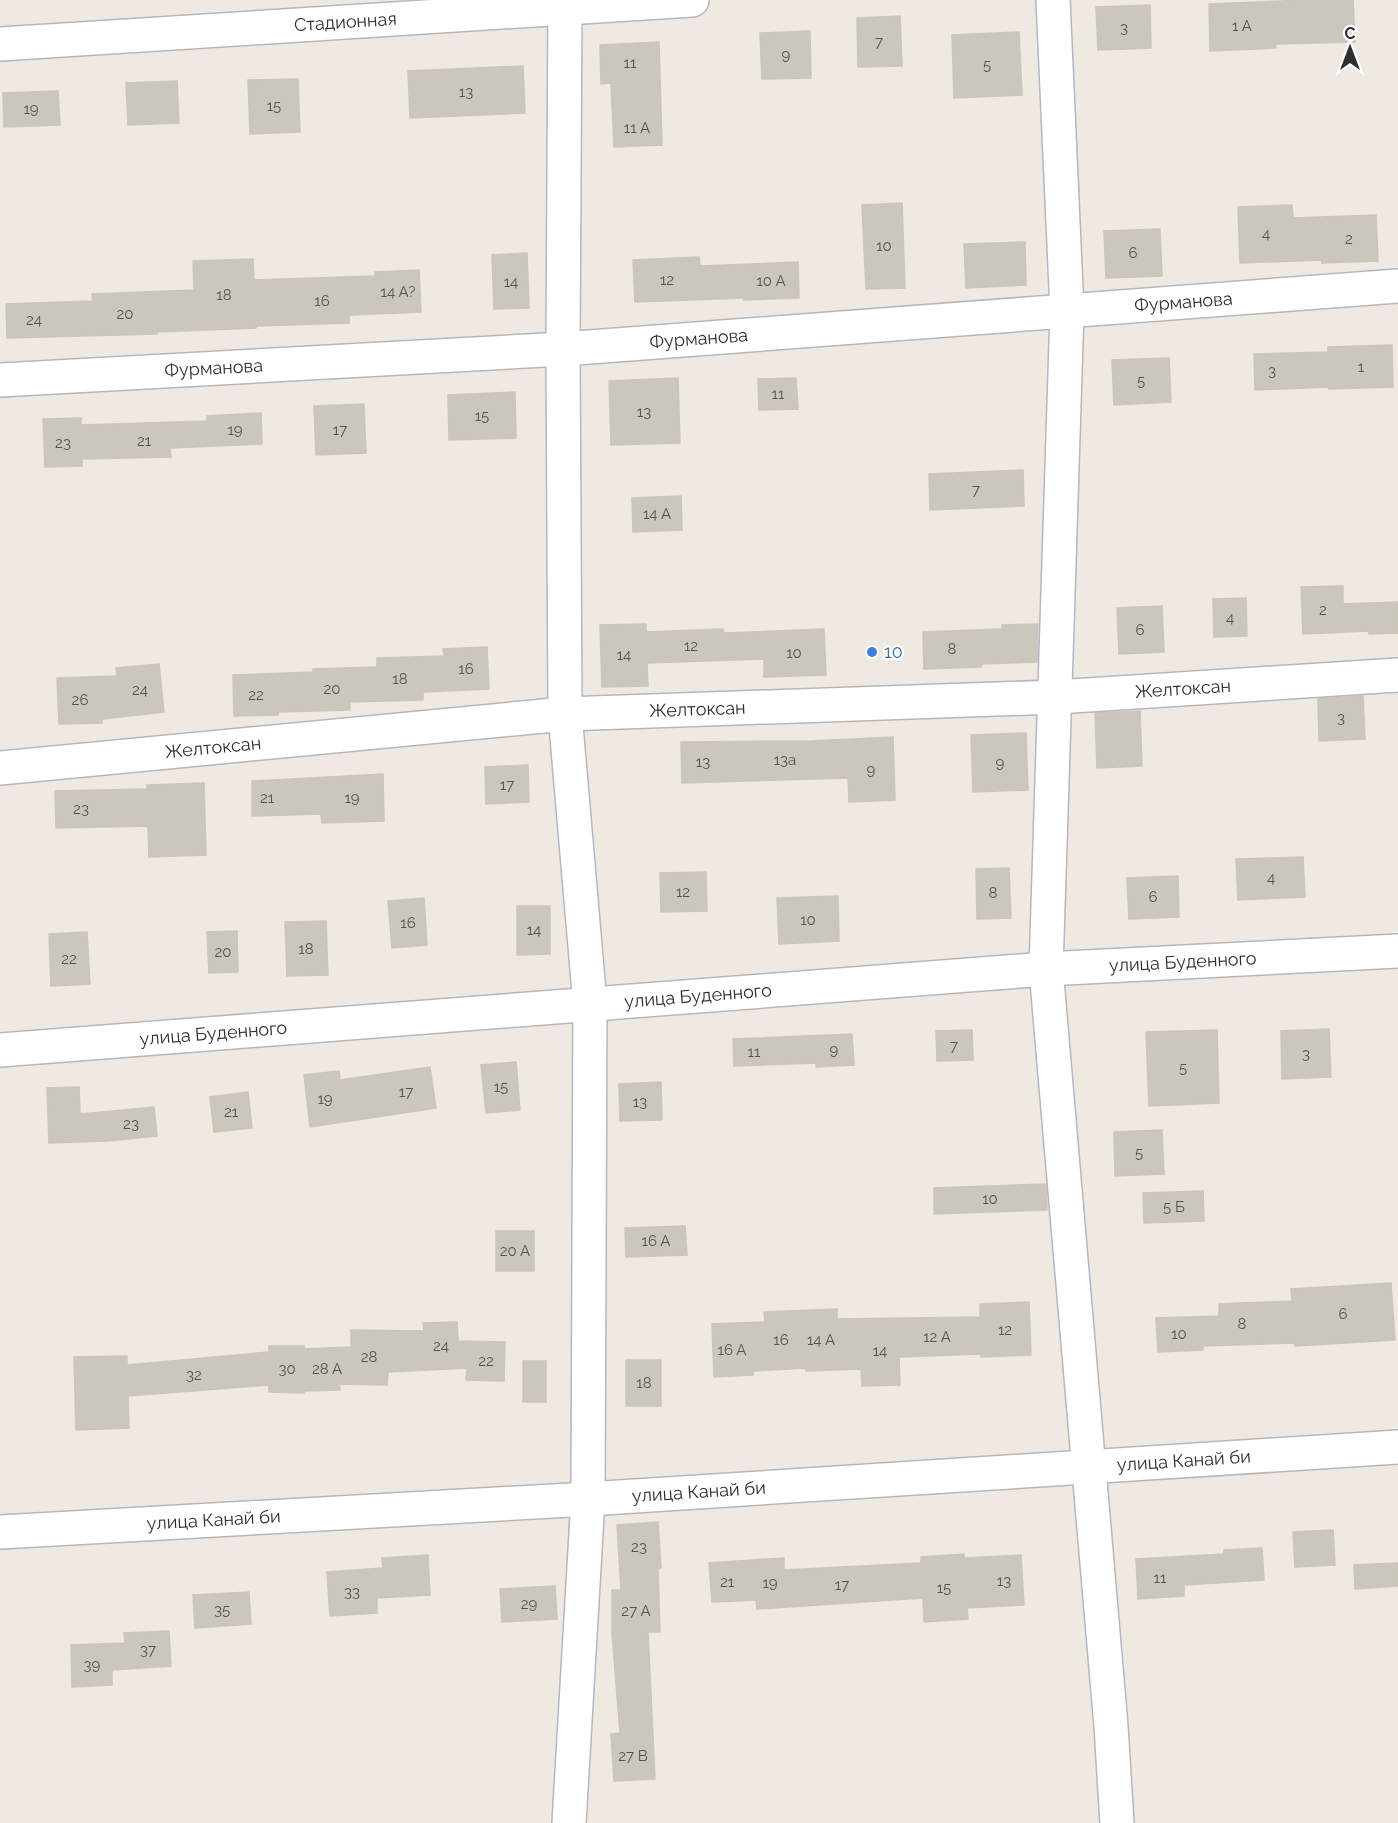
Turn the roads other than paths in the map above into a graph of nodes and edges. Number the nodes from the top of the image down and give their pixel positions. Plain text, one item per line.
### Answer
1 (692, 0) edge
2 (1053, 0) edge
3 (565, 4) edge
4 (0, 44) edge
5 (1398, 286) edge
6 (1067, 311) junction
7 (563, 349) junction
8 (0, 380) edge
9 (1398, 675) edge
10 (1056, 697) junction
11 (565, 714) junction
12 (0, 768) edge
13 (1398, 951) edge
14 (1046, 969) junction
15 (590, 1004) junction
16 (0, 1050) edge
17 (1398, 1447) edge
18 (1088, 1468) junction
19 (588, 1499) junction
20 (0, 1532) edge
21 (569, 1823) edge
22 (1117, 1823) edge

1 - 3 street, Стадионная
2 - 6 street
3 - 4 street, Стадионная
3 - 7 street
5 - 6 street, Фурманова
6 - 7 street, Фурманова
6 - 10 street
7 - 8 street, Фурманова
7 - 11 street
9 - 10 street, Желтоксан
10 - 11 street, Желтоксан
10 - 14 street
11 - 12 street, Желтоксан
11 - 15 street
13 - 14 street, улица Буденного
14 - 15 street, улица Буденного
14 - 18 street
15 - 16 street, улица Буденного
15 - 19 street
17 - 18 street, улица Канай би
18 - 19 street, улица Канай би
18 - 22 street
19 - 20 street, улица Канай би
19 - 21 street

